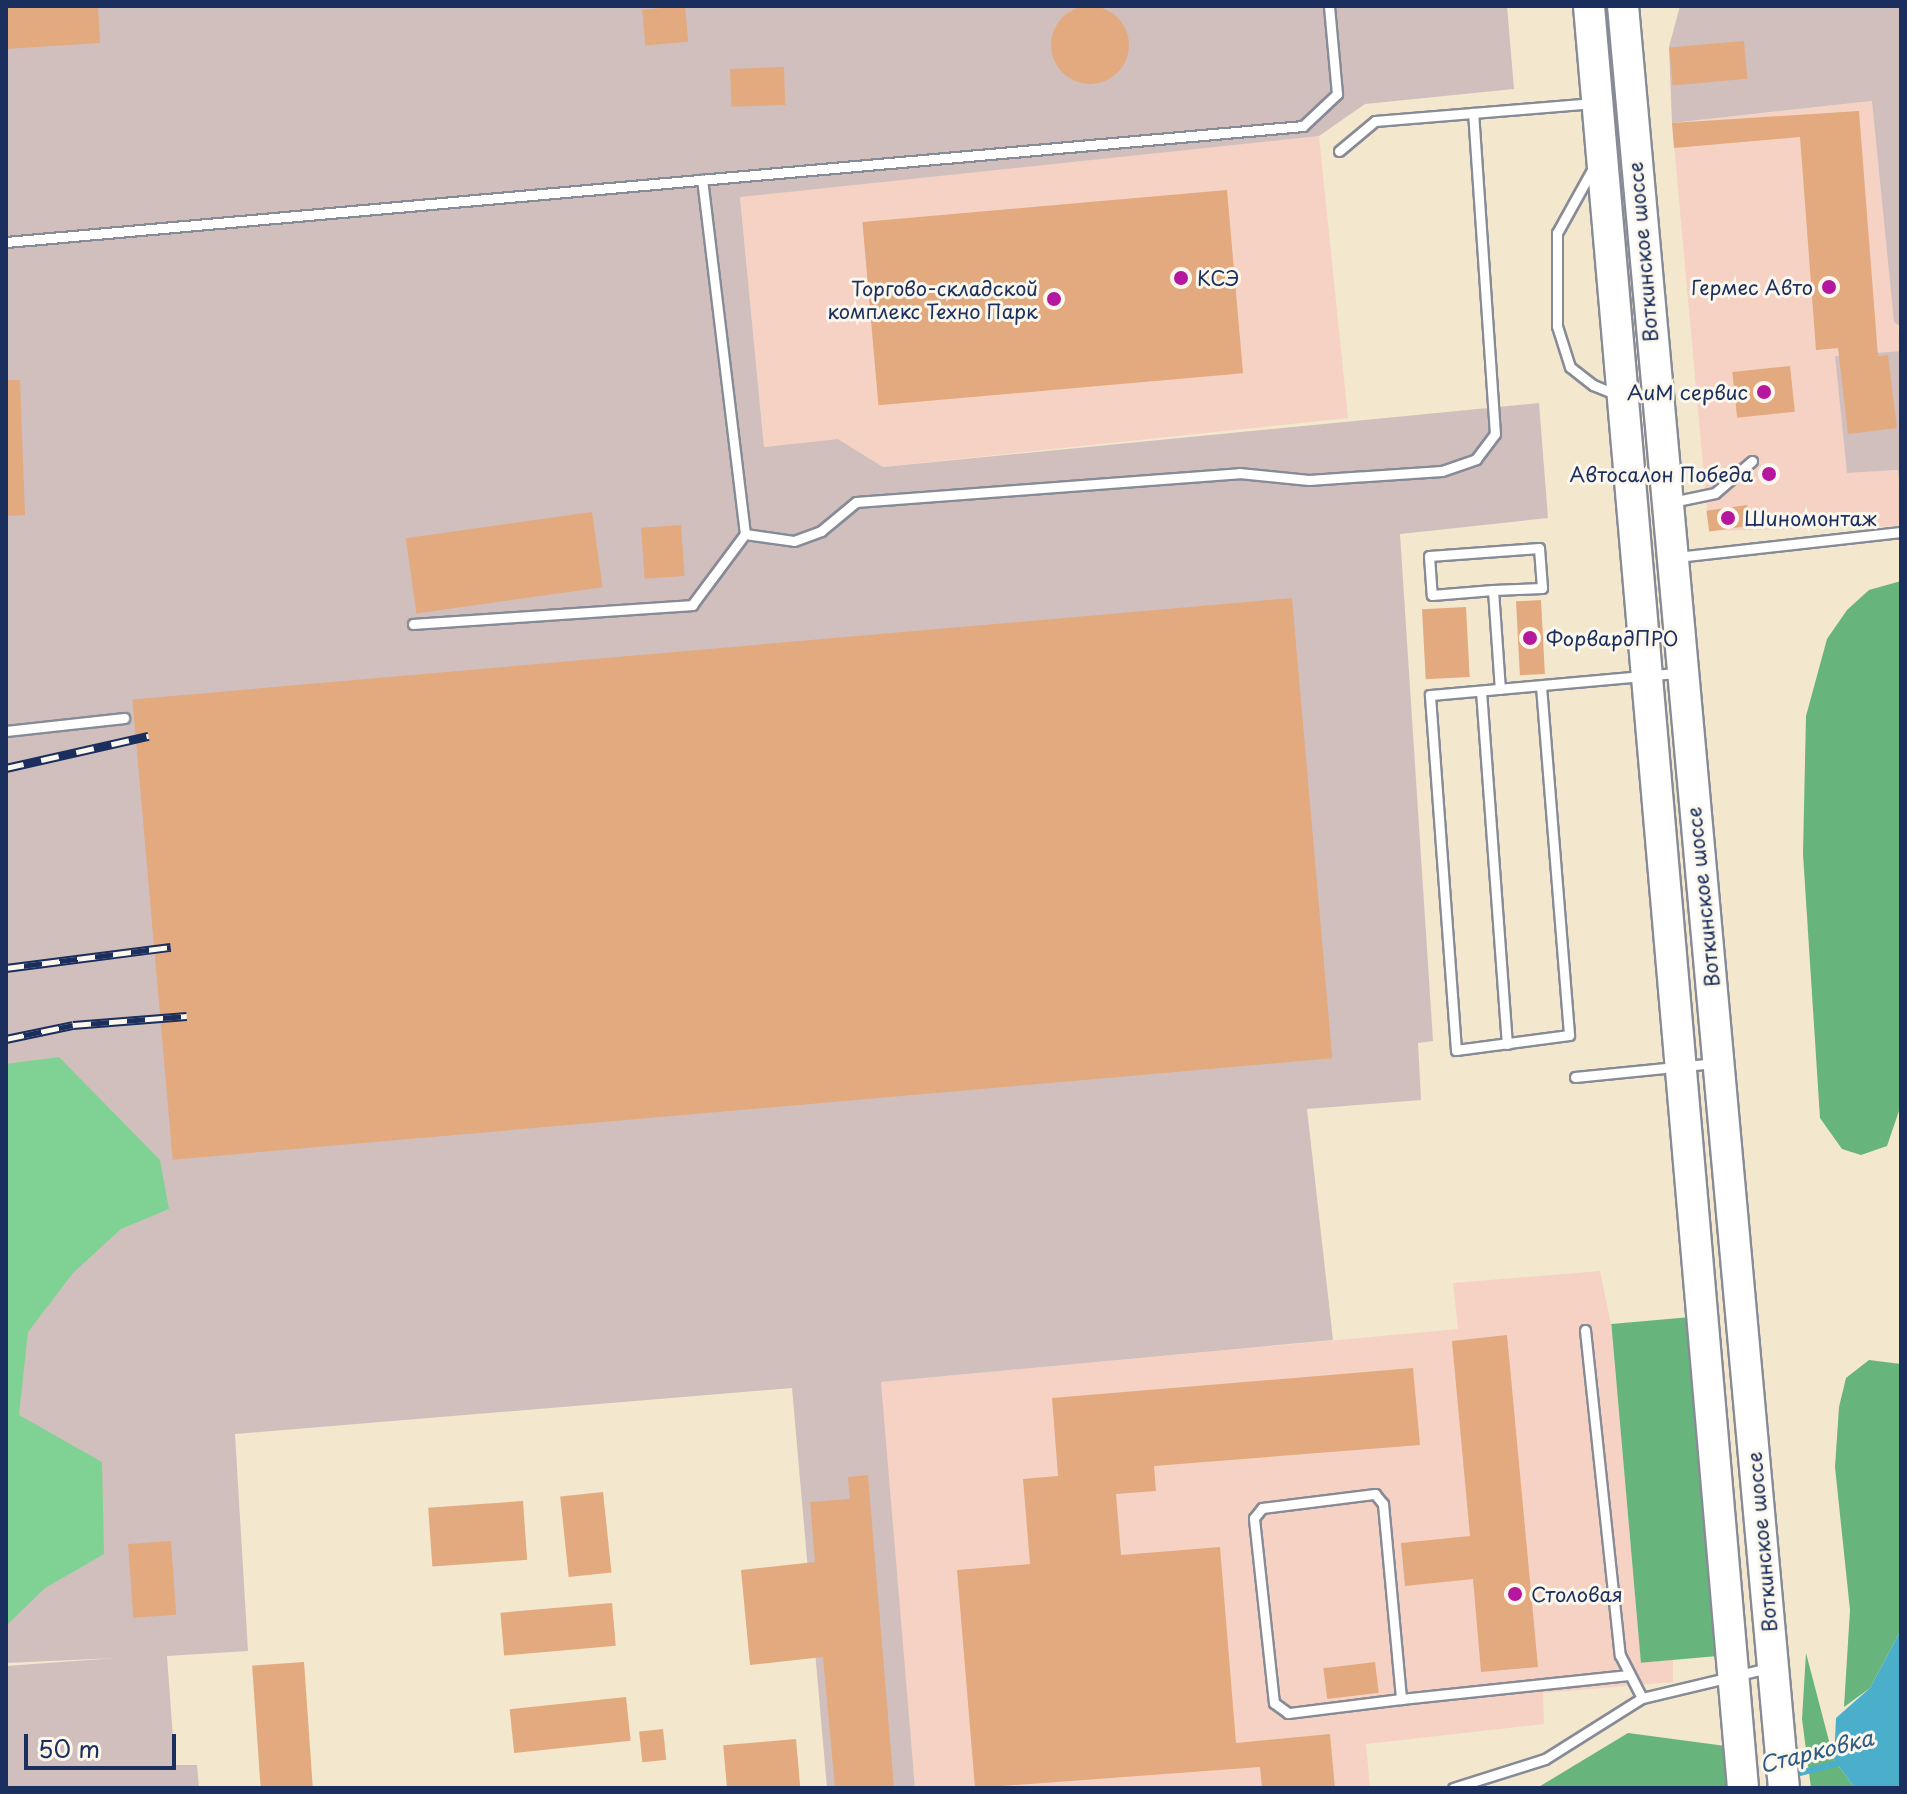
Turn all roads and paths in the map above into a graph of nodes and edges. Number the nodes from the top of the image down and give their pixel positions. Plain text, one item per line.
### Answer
1 (1329, 6) edge
2 (1589, 6) edge
3 (1623, 6) edge
4 (1598, 103) junction
5 (1473, 113) junction
6 (1339, 151) dead end
7 (1601, 155) junction
8 (702, 180) junction
9 (6, 242) edge
10 (1655, 395) junction
11 (1620, 396) junction
12 (1752, 461) dead end
13 (1664, 503) junction
14 (1901, 532) edge
15 (745, 534) junction
16 (1669, 558) junction
17 (1493, 590) junction
18 (413, 624) dead end
19 (1680, 673) junction
20 (1645, 677) junction
21 (1541, 686) junction
22 (1500, 689) junction
23 (1481, 691) junction
24 (124, 718) dead end
25 (6, 731) edge
26 (1507, 1044) junction
27 (1719, 1062) junction
28 (1679, 1066) junction
29 (1575, 1077) dead end
30 (1585, 1330) dead end
31 (1774, 1667) junction
32 (1733, 1672) junction
33 (1629, 1675) junction
34 (1642, 1698) junction
35 (1401, 1699) junction
36 (1453, 1788) edge
37 (1743, 1788) edge
38 (1784, 1788) edge

1 - 8 lane
2 - 4 main road, Воткинское шоссе
3 - 10 main road, Воткинское шоссе
4 - 5 lane
4 - 7 main road, Воткинское шоссе
5 - 6 lane
5 - 15 lane
7 - 11 main road, Воткинское шоссе
7 - 11 lane
8 - 9 lane
8 - 15 lane
10 - 11 lane
10 - 13 main road, Воткинское шоссе
11 - 20 main road, Воткинское шоссе
12 - 13 lane
13 - 16 main road, Воткинское шоссе
14 - 16 lane
15 - 18 lane
16 - 19 main road, Воткинское шоссе
17 - 17 lane
17 - 22 lane
19 - 20 lane
19 - 27 main road, Воткинское шоссе
20 - 21 lane
20 - 28 main road, Воткинское шоссе
21 - 22 lane
21 - 26 lane
22 - 23 lane
23 - 26 lane
23 - 26 lane
24 - 25 lane
27 - 28 lane
27 - 31 main road, Воткинское шоссе
28 - 29 lane
28 - 32 main road, Воткинское шоссе
30 - 33 lane
31 - 32 lane
31 - 38 main road, Воткинское шоссе
32 - 34 lane
32 - 37 main road, Воткинское шоссе
33 - 34 lane
33 - 35 lane
34 - 36 lane
35 - 35 lane

